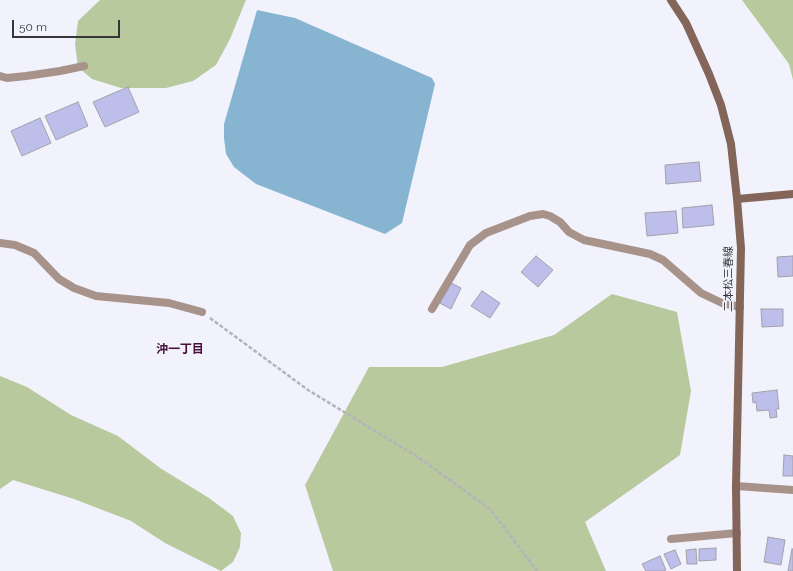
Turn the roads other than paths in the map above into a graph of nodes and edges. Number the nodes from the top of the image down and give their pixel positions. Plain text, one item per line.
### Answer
1 (671, 0) edge
2 (84, 66) dead end
3 (0, 76) edge
4 (793, 194) edge
5 (737, 199) junction
6 (0, 243) edge
7 (740, 307) junction
8 (432, 309) dead end
9 (202, 312) road end
10 (736, 486) junction
11 (793, 490) edge
12 (737, 534) junction
13 (671, 539) dead end
14 (737, 571) edge

1 - 5 main road, 二本松三春線
2 - 3 street
4 - 5 main road
5 - 7 main road, 二本松三春線
6 - 9 street
7 - 8 street
7 - 10 main road, 二本松三春線
10 - 11 street
10 - 12 main road, 二本松三春線
12 - 13 street
12 - 14 main road, 二本松三春線

